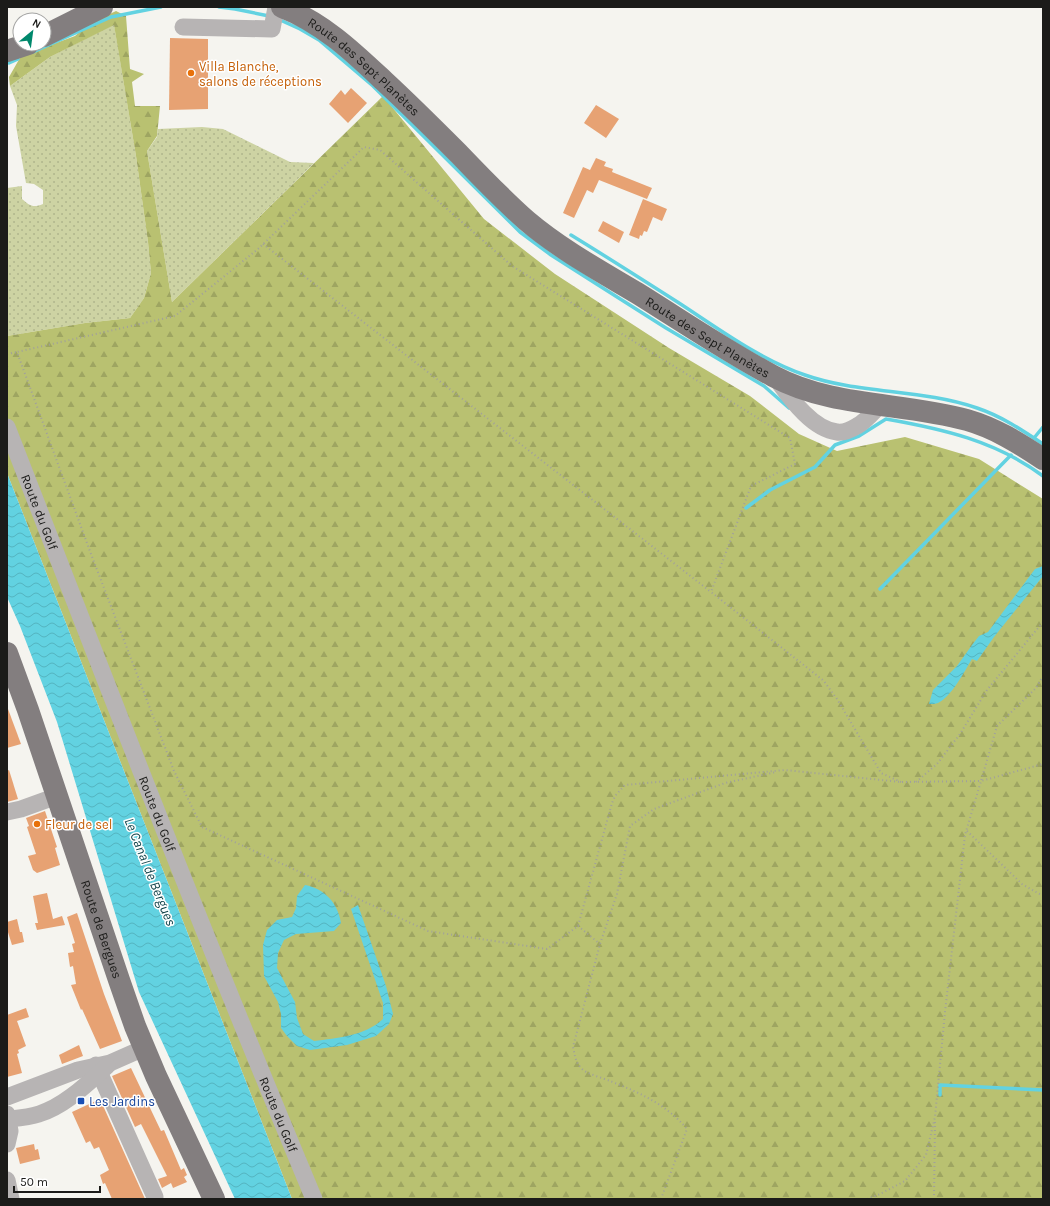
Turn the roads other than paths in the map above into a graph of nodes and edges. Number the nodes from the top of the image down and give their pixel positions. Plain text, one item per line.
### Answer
1 (77, 7) edge
2 (102, 7) edge
3 (306, 7) edge
4 (276, 12) edge
5 (52, 21) edge
6 (183, 27) dead end
7 (52, 32) edge
8 (423, 118) junction
9 (775, 377) junction
10 (880, 405) junction
11 (7, 427) edge
12 (1043, 459) edge
13 (7, 653) edge
14 (57, 796) junction
15 (7, 812) edge
16 (144, 1048) junction
17 (102, 1067) junction
18 (7, 1097) edge
19 (8, 1116) edge
20 (7, 1144) edge
21 (7, 1180) edge
22 (155, 1197) dead end
23 (11, 1199) edge
24 (214, 1199) edge
25 (314, 1199) edge

1 - 5 main road
2 - 7 main road
3 - 8 main road, Route des Sept Planètes
4 - 6 street
4 - 8 main road, Route des Sept Planètes
8 - 9 main road, Route des Sept Planètes
9 - 10 main road, Route des Sept Planètes
9 - 10 street
10 - 12 main road, Route des Sept Planètes
11 - 25 street, Route du Golf
13 - 14 main road, Route de Bergues
14 - 15 street
14 - 16 main road, Route de Bergues
16 - 17 street
16 - 24 main road, Route de Bergues
17 - 18 street
17 - 19 street
17 - 22 street
19 - 20 street
21 - 23 street

